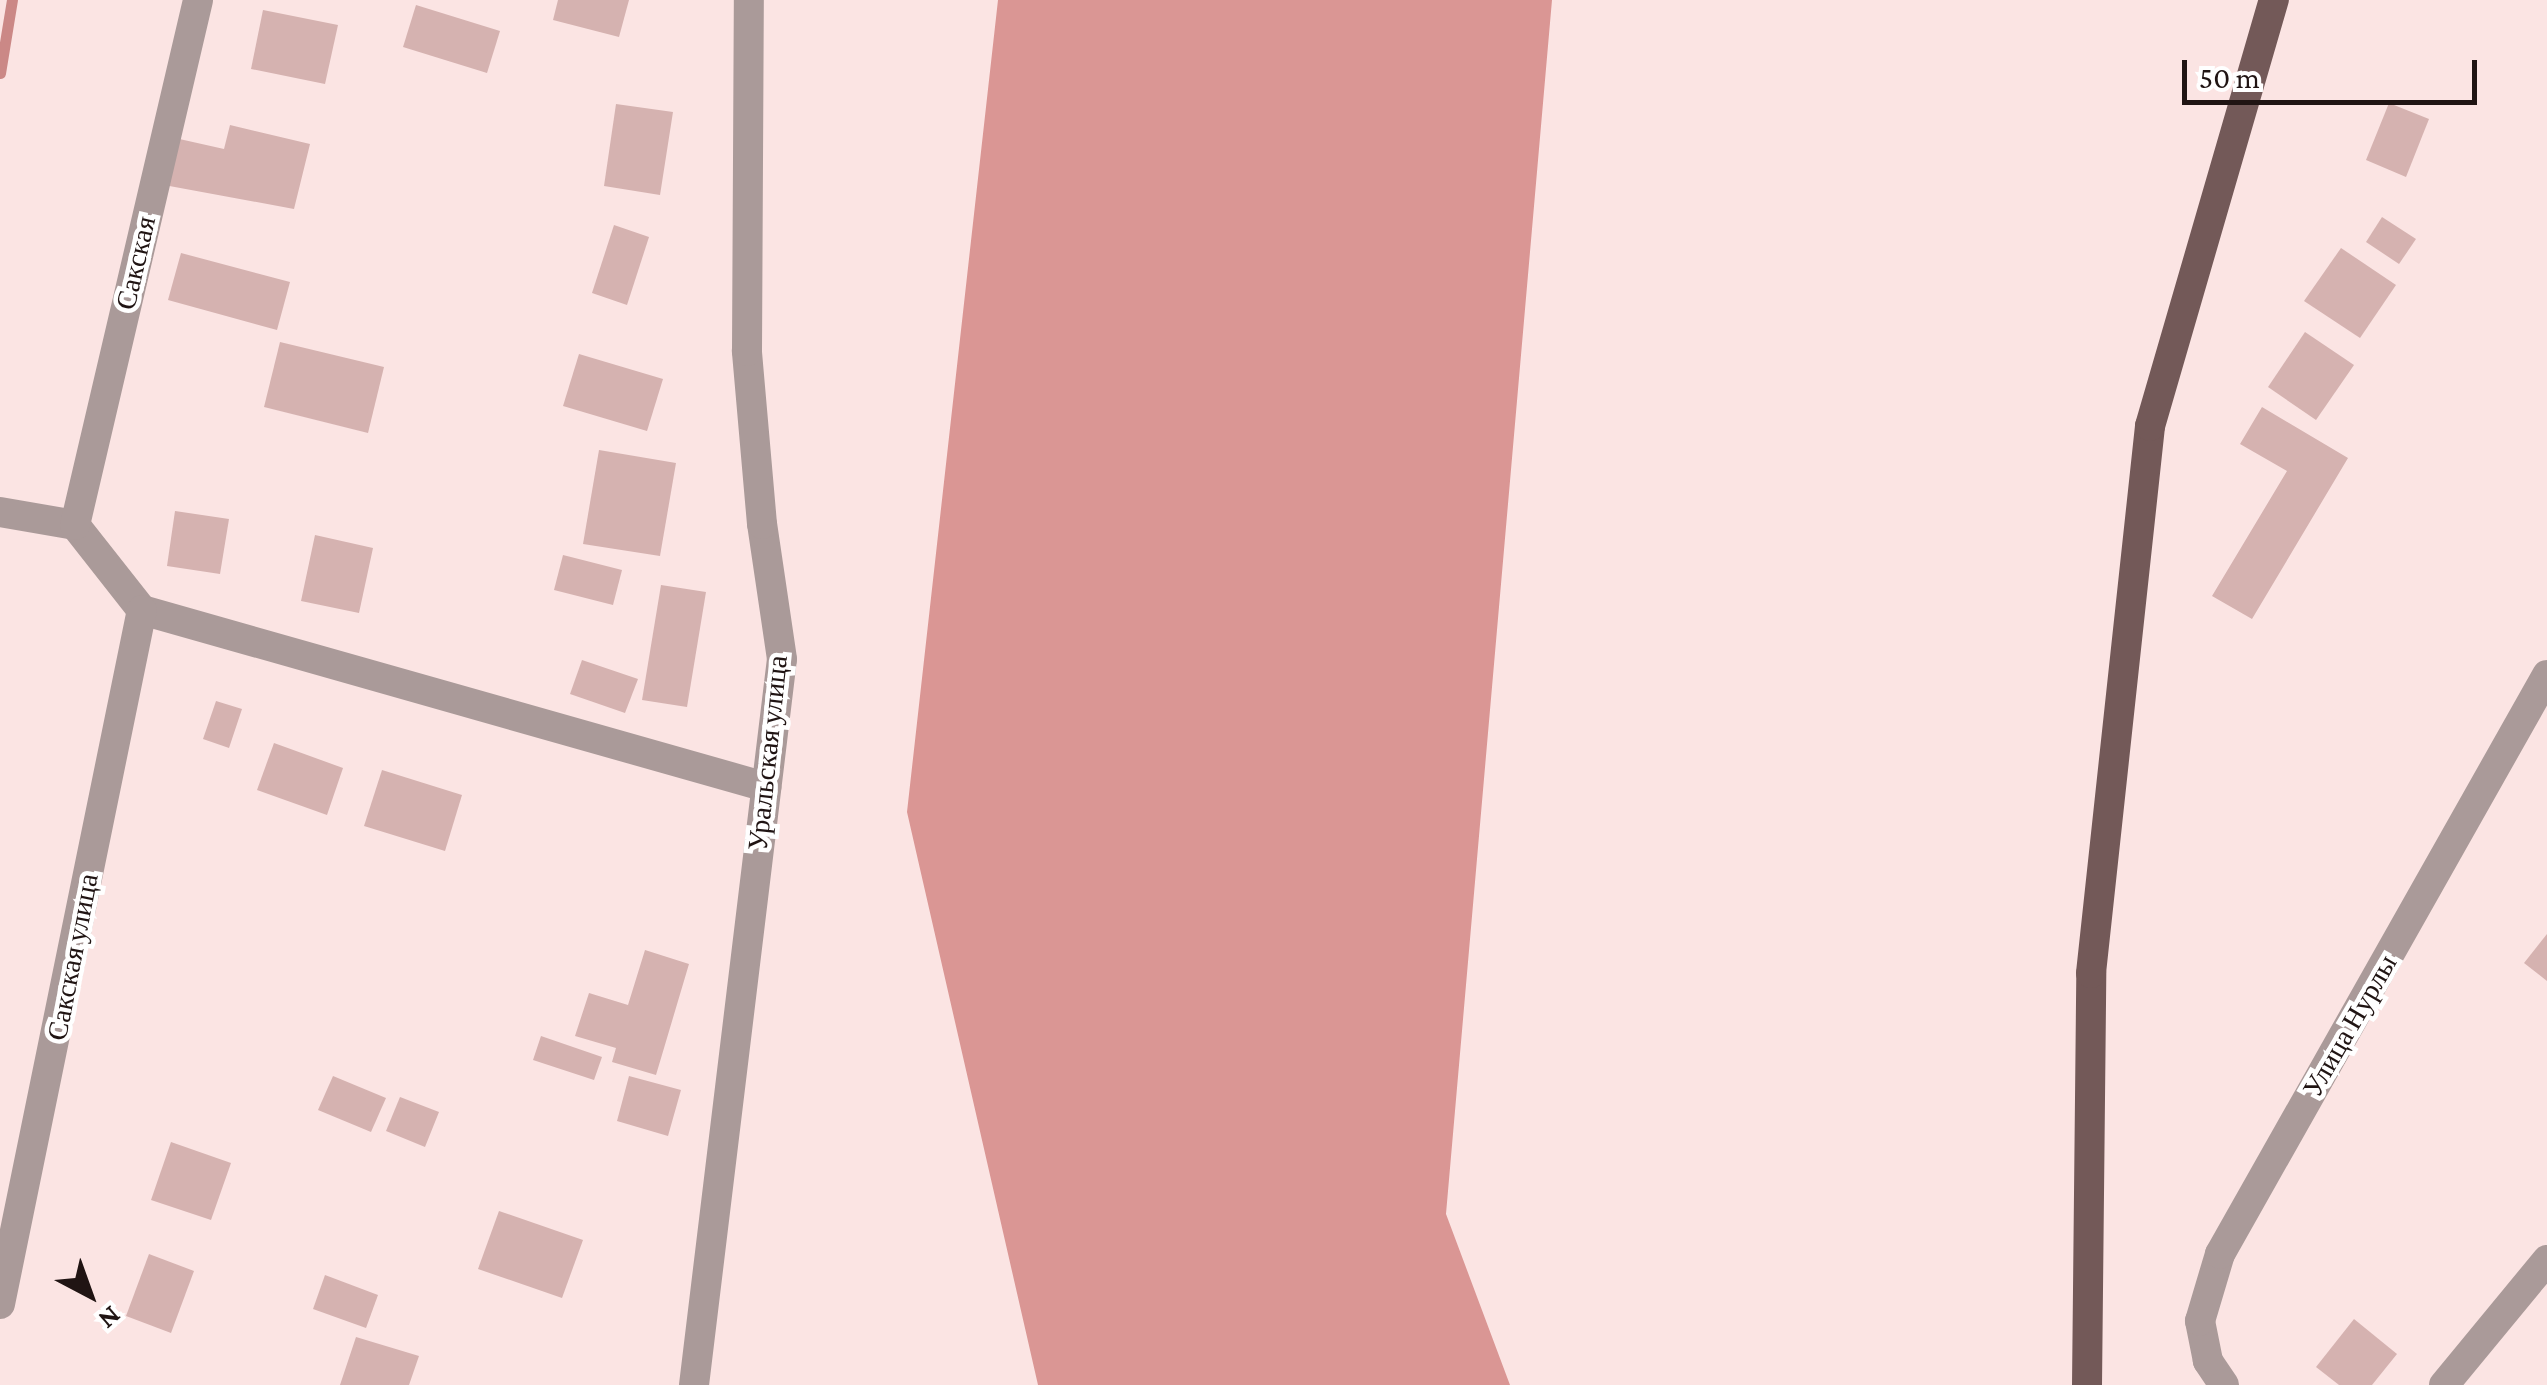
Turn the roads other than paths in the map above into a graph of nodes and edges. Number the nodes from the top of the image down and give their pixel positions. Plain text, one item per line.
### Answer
1 (198, 0) edge
2 (749, 0) edge
3 (2274, 0) edge
4 (0, 512) edge
5 (75, 525) junction
6 (142, 610) junction
7 (2547, 675) edge
8 (766, 787) junction
9 (2547, 1260) edge
10 (0, 1304) edge
11 (694, 1385) edge
12 (2088, 1385) edge
13 (2224, 1385) edge
14 (2444, 1385) edge

1 - 5 street, Сакская
2 - 8 street, Уральская улица
3 - 12 main road
4 - 5 street
5 - 6 street
6 - 8 street
6 - 10 street, Сакская улица
7 - 13 street, Улица Нурлы
8 - 11 street, Уральская улица
9 - 14 street

